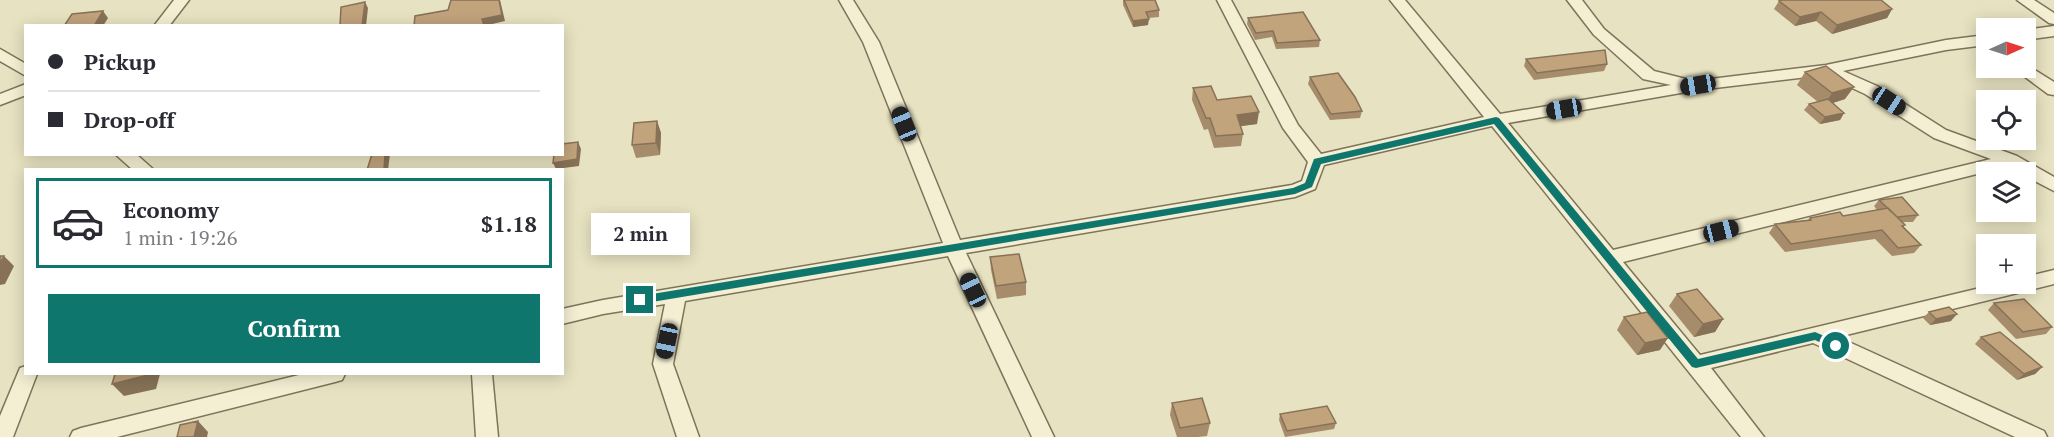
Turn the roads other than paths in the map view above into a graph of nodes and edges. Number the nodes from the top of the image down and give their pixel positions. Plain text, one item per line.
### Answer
1 (182, 0) edge
2 (846, 0) edge
3 (1224, 0) edge
4 (1397, 0) edge
5 (1574, 0) edge
6 (2024, 0) edge
7 (2054, 20) edge
8 (163, 24) edge
9 (2054, 31) edge
10 (2036, 33) edge
11 (1976, 41) edge
12 (0, 54) edge
13 (24, 70) edge
14 (1826, 70) junction
15 (2036, 77) edge
16 (1698, 85) junction
17 (24, 90) edge
18 (2054, 90) edge
19 (0, 100) edge
20 (1496, 120) junction
21 (2011, 160) junction
22 (123, 161) edge
23 (1317, 161) junction
24 (141, 168) edge
25 (2054, 185) edge
26 (954, 248) junction
27 (1609, 258) junction
28 (2054, 278) edge
29 (677, 294) junction
30 (564, 316) edge
31 (1815, 336) junction
32 (1696, 364) junction
33 (27, 375) edge
34 (326, 375) edge
35 (482, 375) edge
36 (275, 381) edge
37 (2, 437) edge
38 (81, 437) edge
39 (488, 437) edge
40 (688, 437) edge
41 (1043, 437) edge
42 (1753, 437) edge
43 (2036, 437) edge

1 - 8 street
2 - 26 street
3 - 23 street
4 - 20 street
5 - 16 street
6 - 7 street
9 - 10 street
11 - 14 street
12 - 13 street
14 - 16 street
14 - 21 street
15 - 18 street
16 - 20 street
17 - 19 street
20 - 23 street
20 - 27 street
21 - 25 street
21 - 27 street
22 - 24 street
23 - 26 street
26 - 29 street
26 - 41 street
27 - 32 street
28 - 31 street
29 - 30 street
29 - 40 street
31 - 32 street
31 - 43 street
32 - 42 street
33 - 37 street
34 - 36 street
35 - 39 street
36 - 38 street

